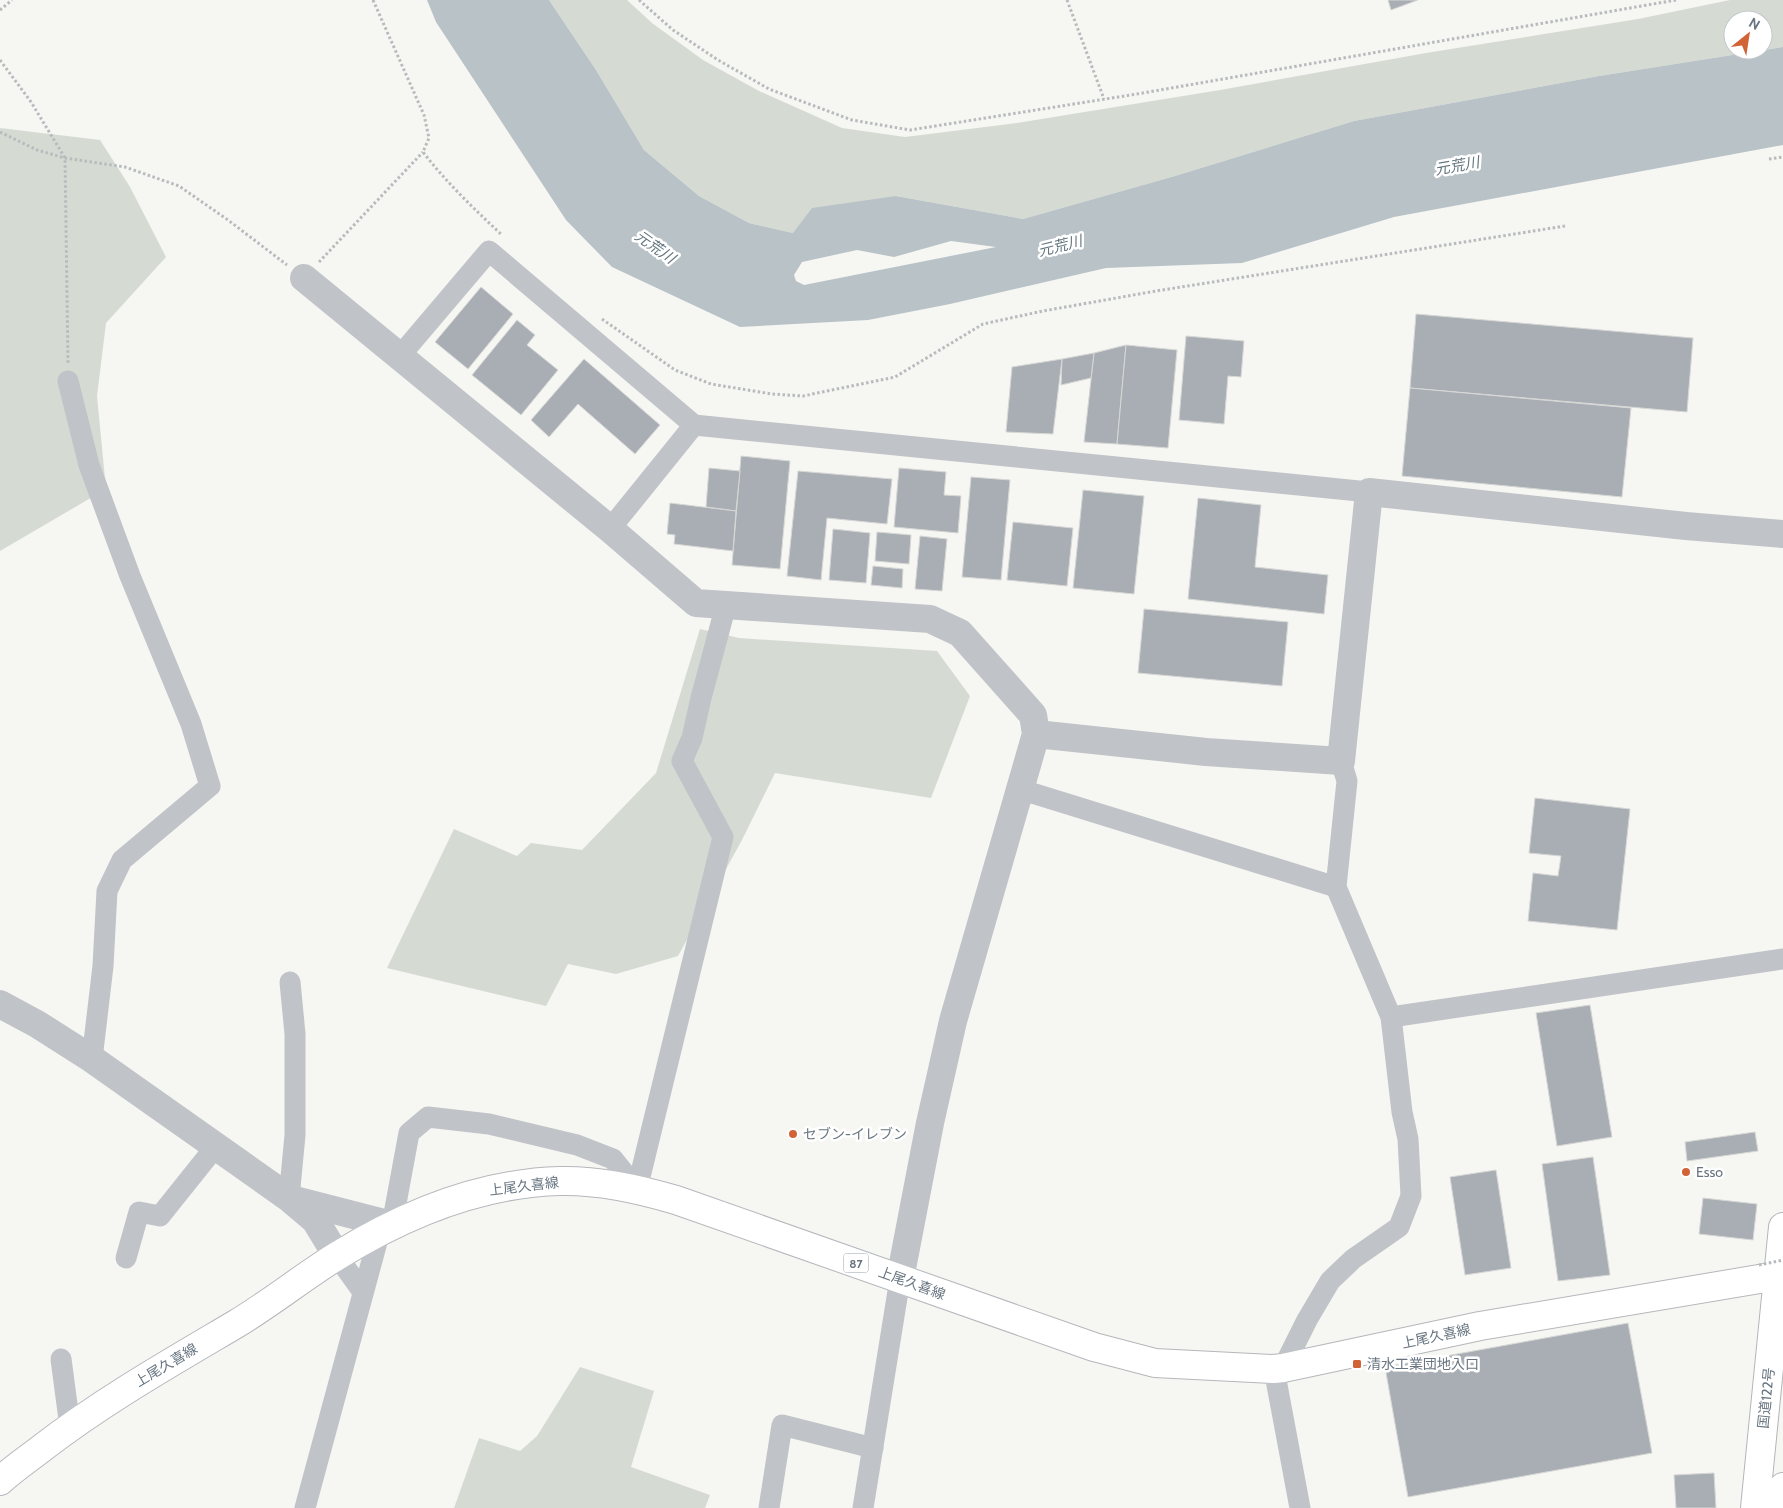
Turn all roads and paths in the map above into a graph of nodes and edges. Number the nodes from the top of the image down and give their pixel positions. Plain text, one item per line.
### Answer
1 (12, 0) edge
2 (373, 0) edge
3 (639, 0) edge
4 (1066, 0) edge
5 (1676, 0) edge
6 (0, 10) edge
7 (0, 60) edge
8 (1104, 99) junction
9 (0, 132) edge
10 (423, 152) junction
11 (1783, 157) edge
12 (65, 158) junction
13 (1769, 159) dead end
14 (1565, 226) dead end
15 (508, 240) dead end
16 (304, 278) junction
17 (596, 315) dead end
18 (399, 356) junction
19 (68, 381) joint
20 (694, 425) junction
21 (1369, 492) junction
22 (610, 529) junction
23 (1783, 534) edge
24 (726, 605) junction
25 (1036, 734) junction
26 (1341, 761) junction
27 (1019, 789) junction
28 (1336, 887) junction
29 (1783, 959) edge
30 (290, 982) dead end
31 (0, 1004) edge
32 (1391, 1017) junction
33 (92, 1059) junction
34 (216, 1146) junction
35 (637, 1189) junction
36 (289, 1198) junction
37 (1783, 1227) edge
38 (386, 1228) junction
39 (337, 1256) junction
40 (126, 1258) dead end
41 (1776, 1269) edge
42 (900, 1279) junction
43 (363, 1292) junction
44 (61, 1359) dead end
45 (1279, 1368) junction
46 (70, 1427) junction
47 (873, 1448) junction
48 (0, 1481) edge
49 (1783, 1487) edge
50 (305, 1508) edge
51 (769, 1508) edge
52 (863, 1508) edge
53 (1300, 1508) edge
54 (1755, 1508) edge
55 (1781, 1508) edge

1 - 6 path
2 - 10 path
3 - 8 path
4 - 8 path
5 - 8 path
7 - 12 path
9 - 12 path
10 - 15 path
10 - 16 path
11 - 13 path
12 - 16 path
12 - 19 path
14 - 17 path
16 - 18 street
18 - 20 street
18 - 22 street
19 - 33 street
20 - 21 street
20 - 22 street
21 - 23 street
21 - 26 street
22 - 24 street
24 - 25 street
24 - 35 street
25 - 26 street
25 - 27 street
26 - 28 street
27 - 28 street
27 - 42 street
28 - 32 street
29 - 32 street
30 - 36 street
31 - 33 street
32 - 45 street
33 - 34 street
34 - 36 street
34 - 40 street
35 - 38 main road, 上尾久喜線 / 87
35 - 38 street
35 - 42 main road, 上尾久喜線 / 87
36 - 38 street
36 - 39 street
37 - 41 main road, 国道122号
38 - 39 main road, 上尾久喜線 / 87
38 - 43 street
39 - 43 street
39 - 46 main road, 上尾久喜線 / 87
41 - 45 main road, 上尾久喜線 / 87
41 - 54 main road, 国道122号
42 - 45 main road, 上尾久喜線 / 87
42 - 47 street
43 - 50 street
44 - 46 street
45 - 53 street
46 - 48 main road, 上尾久喜線 / 87
47 - 51 street
47 - 52 street
49 - 55 main road

